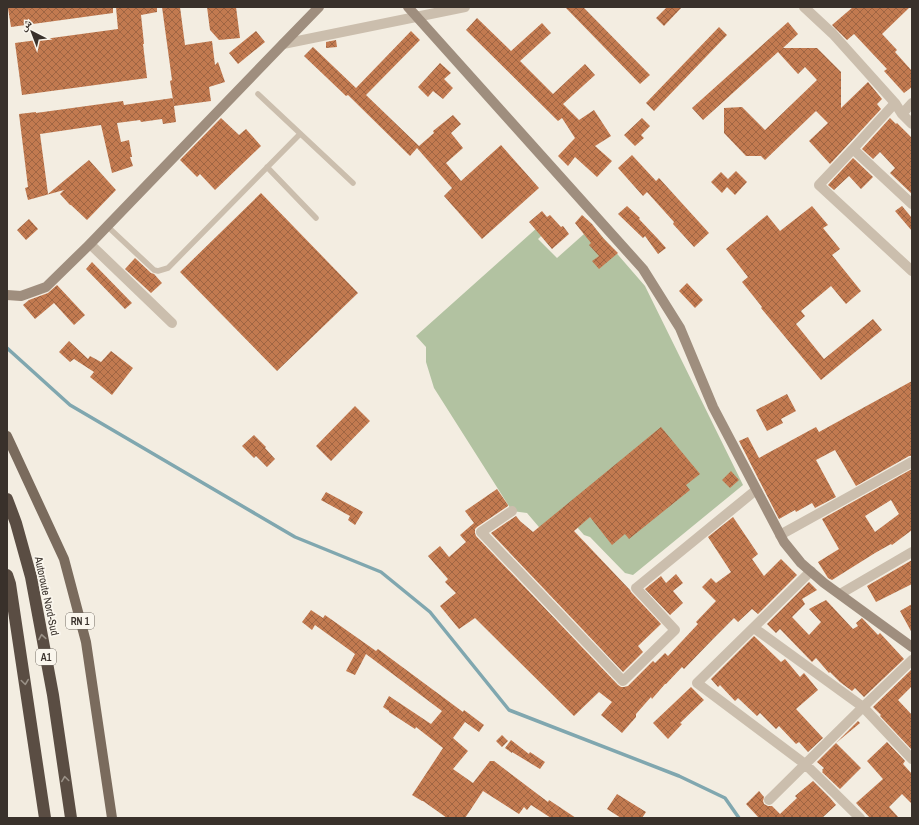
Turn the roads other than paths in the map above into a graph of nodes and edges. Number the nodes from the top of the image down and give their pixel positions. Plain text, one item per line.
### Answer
1 (319, 7) edge
2 (408, 7) edge
3 (465, 7) edge
4 (804, 7) edge
5 (416, 17) junction
6 (283, 44) junction
7 (258, 94) dead end
8 (895, 103) junction
9 (912, 104) edge
10 (902, 114) junction
11 (912, 124) edge
12 (300, 134) junction
13 (853, 149) junction
14 (267, 167) junction
15 (353, 183) dead end
16 (912, 204) edge
17 (316, 218) dead end
18 (107, 226) junction
19 (90, 244) junction
20 (912, 271) edge
21 (7, 295) edge
22 (172, 323) dead end
23 (7, 436) edge
24 (912, 462) edge
25 (756, 490) junction
26 (7, 499) edge
27 (512, 511) dead end
28 (780, 535) junction
29 (912, 552) edge
30 (811, 571) junction
31 (7, 575) edge
32 (840, 594) junction
33 (754, 628) junction
34 (912, 647) edge
35 (912, 660) edge
36 (863, 707) junction
37 (912, 759) edge
38 (805, 764) junction
39 (769, 800) dead end
40 (45, 818) edge
41 (71, 818) edge
42 (112, 818) edge
43 (860, 818) edge

1 - 6 main road
2 - 5 main road
3 - 5 street
4 - 8 street
5 - 6 street
5 - 25 main road
6 - 18 main road
7 - 12 lane
8 - 10 street
8 - 13 street
9 - 10 street
10 - 11 street
12 - 14 lane
12 - 15 lane
13 - 16 street
13 - 20 street
14 - 17 lane
14 - 18 lane
18 - 19 main road
19 - 21 main road
19 - 22 street
23 - 42 main road, RN 1
24 - 28 street
25 - 27 street
25 - 28 main road
41 -> 26 highway, Autoroute Nord-Sud / A1
28 - 30 main road
29 - 32 street
30 - 32 main road
30 - 33 street
31 -> 40 highway, A1
32 - 34 main road
33 - 36 street
33 - 38 street
35 - 36 street
36 - 37 street
36 - 38 street
38 - 39 street
38 - 43 street

